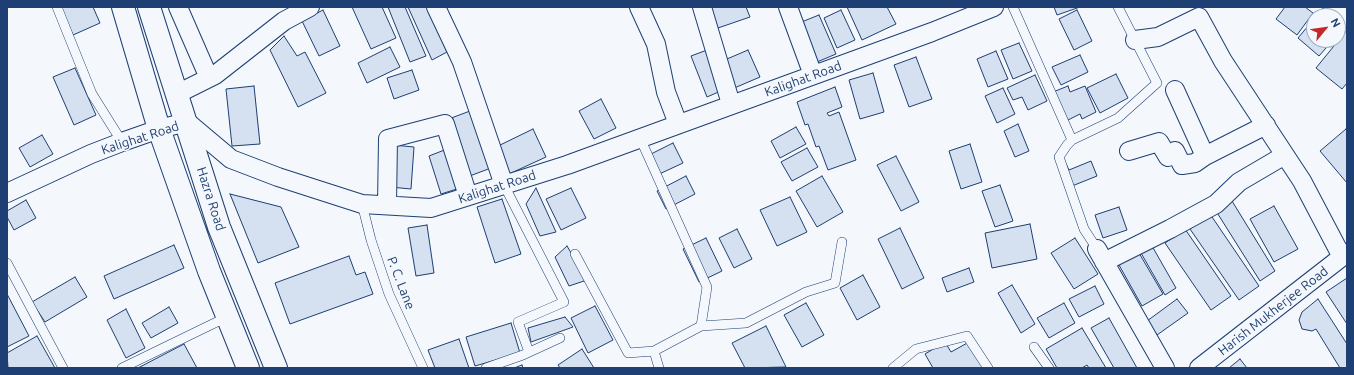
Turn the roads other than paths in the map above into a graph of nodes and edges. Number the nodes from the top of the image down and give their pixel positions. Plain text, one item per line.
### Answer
1 (57, 7) edge
2 (123, 7) edge
3 (178, 7) edge
4 (436, 7) edge
5 (639, 7) edge
6 (702, 7) edge
7 (788, 7) edge
8 (994, 7) edge
9 (1013, 7) edge
10 (1118, 7) edge
11 (299, 10) edge
12 (153, 16) edge
13 (1135, 40) junction
14 (813, 75) junction
15 (209, 78) junction
16 (1175, 90) dead end
17 (177, 94) junction
18 (731, 104) junction
19 (187, 122) junction
20 (678, 124) junction
21 (1266, 126) junction
22 (159, 129) junction
23 (640, 138) junction
24 (1072, 140) junction
25 (122, 142) junction
26 (1129, 151) dead end
27 (1285, 155) junction
28 (1205, 156) junction
29 (504, 185) junction
30 (7, 193) edge
31 (468, 196) junction
32 (362, 204) junction
33 (387, 206) junction
34 (842, 242) dead end
35 (575, 254) dead end
36 (1100, 255) junction
37 (1345, 258) edge
38 (7, 263) edge
39 (227, 317) junction
40 (701, 326) junction
41 (560, 338) dead end
42 (1034, 347) dead end
43 (654, 351) junction
44 (529, 352) junction
45 (63, 368) edge
46 (122, 368) edge
47 (248, 368) edge
48 (276, 368) edge
49 (423, 368) edge
50 (486, 368) edge
51 (659, 368) edge
52 (894, 368) edge
53 (988, 368) edge
54 (1049, 368) edge
55 (1165, 368) edge
56 (1199, 368) edge

1 - 25 lane
2 - 22 main road, Hazra Road
3 - 15 street
4 - 29 street
5 - 20 street
6 - 18 street
7 - 14 street
8 - 14 street, Kalighat Road
9 - 24 lane
10 - 13 lane
11 - 15 street
12 - 17 main road, Hazra Road
13 - 21 street
13 - 24 lane
14 - 18 street, Kalighat Road
15 - 17 street
16 - 28 street
17 - 19 main road, Hazra Road
18 - 20 street, Kalighat Road
19 - 22 street, Kalighat Road
19 - 32 street, Kalighat Road
19 - 48 main road, Hazra Road
20 - 23 street, Kalighat Road
21 - 27 street
21 - 28 street
22 - 25 street, Kalighat Road
22 - 39 main road, Hazra Road
23 - 29 street, Kalighat Road
23 - 40 lane
24 - 36 lane
25 - 30 street, Kalighat Road
26 - 28 street
27 - 36 street
27 - 37 street
29 - 31 street, Kalighat Road
29 - 44 lane
31 - 33 street, Kalighat Road
31 - 33 street
32 - 33 street, Kalighat Road
32 - 49 lane, P. C. Lane
34 - 40 lane
35 - 43 lane
36 - 55 street
37 - 56 street, Harish Mukherjee Road
38 - 45 lane
39 - 46 lane
39 - 47 main road, Hazra Road
40 - 43 lane
41 - 44 lane
42 - 54 lane
43 - 51 lane
44 - 50 lane
52 - 53 lane

